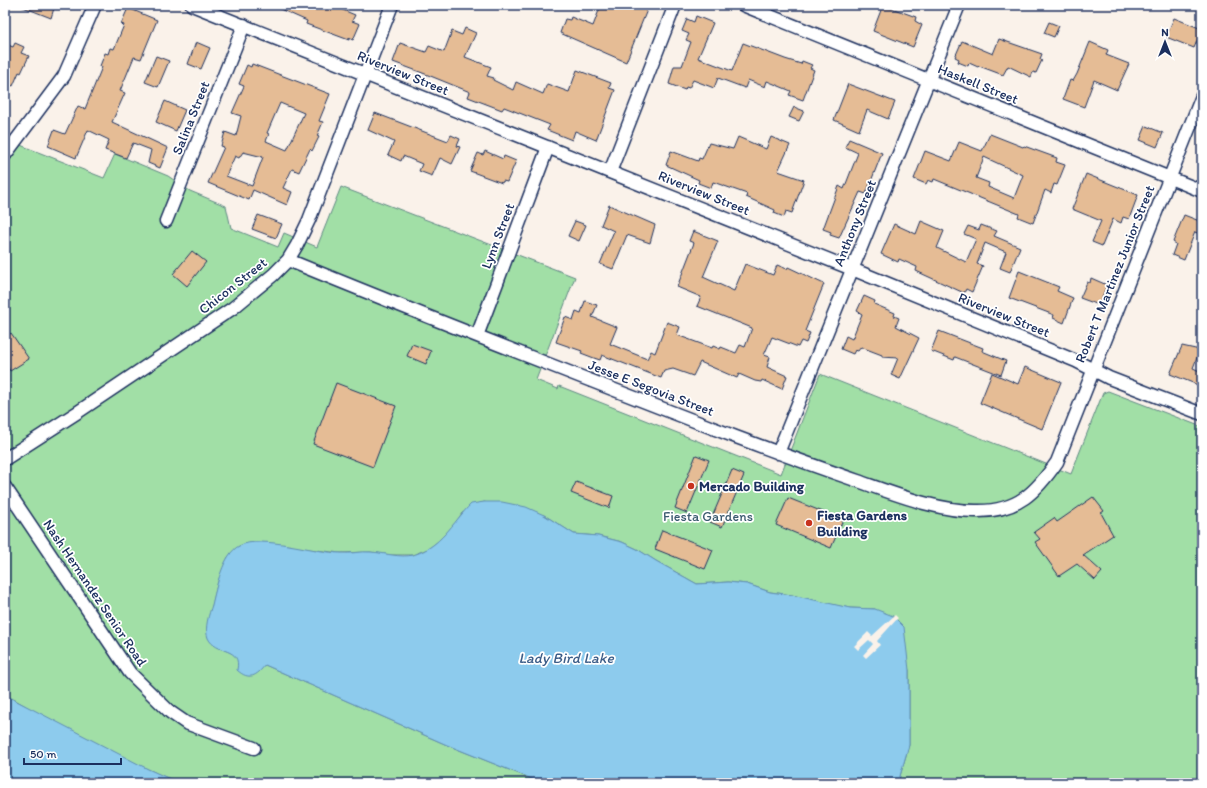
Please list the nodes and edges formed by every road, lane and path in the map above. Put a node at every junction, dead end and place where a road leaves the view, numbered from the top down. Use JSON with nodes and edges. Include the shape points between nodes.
{"nodes":[{"id":1,"x":95,"y":5,"type":"edge"},
{"id":2,"x":192,"y":5,"type":"edge"},
{"id":3,"x":392,"y":5,"type":"edge"},
{"id":4,"x":675,"y":5,"type":"edge"},
{"id":5,"x":743,"y":5,"type":"edge"},
{"id":6,"x":959,"y":5,"type":"edge"},
{"id":7,"x":244,"y":25,"type":"junction"},
{"id":8,"x":365,"y":74,"type":"junction"},
{"id":9,"x":928,"y":80,"type":"junction"},
{"id":10,"x":1202,"y":96,"type":"edge"},
{"id":11,"x":548,"y":147,"type":"junction"},
{"id":12,"x":5,"y":155,"type":"edge"},
{"id":13,"x":610,"y":172,"type":"junction"},
{"id":14,"x":1170,"y":177,"type":"junction"},
{"id":15,"x":1202,"y":191,"type":"edge"},
{"id":16,"x":166,"y":221,"type":"dead end"},
{"id":17,"x":288,"y":260,"type":"junction"},
{"id":18,"x":852,"y":269,"type":"junction"},
{"id":19,"x":477,"y":336,"type":"junction"},
{"id":20,"x":1093,"y":370,"type":"junction"},
{"id":21,"x":1202,"y":414,"type":"edge"},
{"id":22,"x":778,"y":453,"type":"junction"},
{"id":23,"x":5,"y":459,"type":"edge"},
{"id":24,"x":5,"y":487,"type":"edge"},
{"id":25,"x":1010,"y":505,"type":"joint"},
{"id":26,"x":254,"y":748,"type":"dead end"}],
"edges":[{"from":1,"to":12,"type":"street","via":[[64,76]]},
{"from":2,"to":7,"type":"street","name":"Riverview Street"},
{"from":3,"to":8,"type":"street","name":"Chicon Street"},
{"from":4,"to":13,"type":"street"},
{"from":5,"to":9,"type":"street","name":"Haskell Street"},
{"from":6,"to":9,"type":"street","name":"Anthony Street"},
{"from":7,"to":8,"type":"street","name":"Riverview Street"},
{"from":7,"to":16,"type":"street","name":"Salina Street"},
{"from":8,"to":11,"type":"street","name":"Riverview Street"},
{"from":8,"to":17,"type":"street","name":"Chicon Street","via":[[309,220]]},
{"from":9,"to":14,"type":"street","name":"Haskell Street"},
{"from":9,"to":18,"type":"street","name":"Anthony Street"},
{"from":10,"to":14,"type":"street","name":"Robert T Martinez Junior Street"},
{"from":11,"to":13,"type":"street","name":"Riverview Street"},
{"from":11,"to":19,"type":"street","name":"Lynn Street"},
{"from":13,"to":18,"type":"street","name":"Riverview Street"},
{"from":14,"to":15,"type":"street","name":"Haskell Street"},
{"from":14,"to":20,"type":"street","name":"Robert T Martinez Junior Street"},
{"from":17,"to":19,"type":"street","name":"Jesse E Segovia Street"},
{"from":17,"to":23,"type":"street","name":"Chicon Street","via":[[256,291],[233,308]]},
{"from":18,"to":20,"type":"street","name":"Riverview Street"},
{"from":18,"to":22,"type":"street","name":"Anthony Street"},
{"from":19,"to":22,"type":"street","name":"Jesse E Segovia Street"},
{"from":20,"to":21,"type":"street","name":"Riverview Street"},
{"from":20,"to":25,"type":"street","name":"Robert T Martinez Junior Street","via":[[1056,462],[1041,485]]},
{"from":22,"to":25,"type":"street","name":"Jesse E Segovia Street","via":[[900,496],[951,509],[979,511]]},
{"from":24,"to":26,"type":"street","name":"Nash Hernandez Senior Road","via":[[130,673],[170,712],[186,723]]}]}
